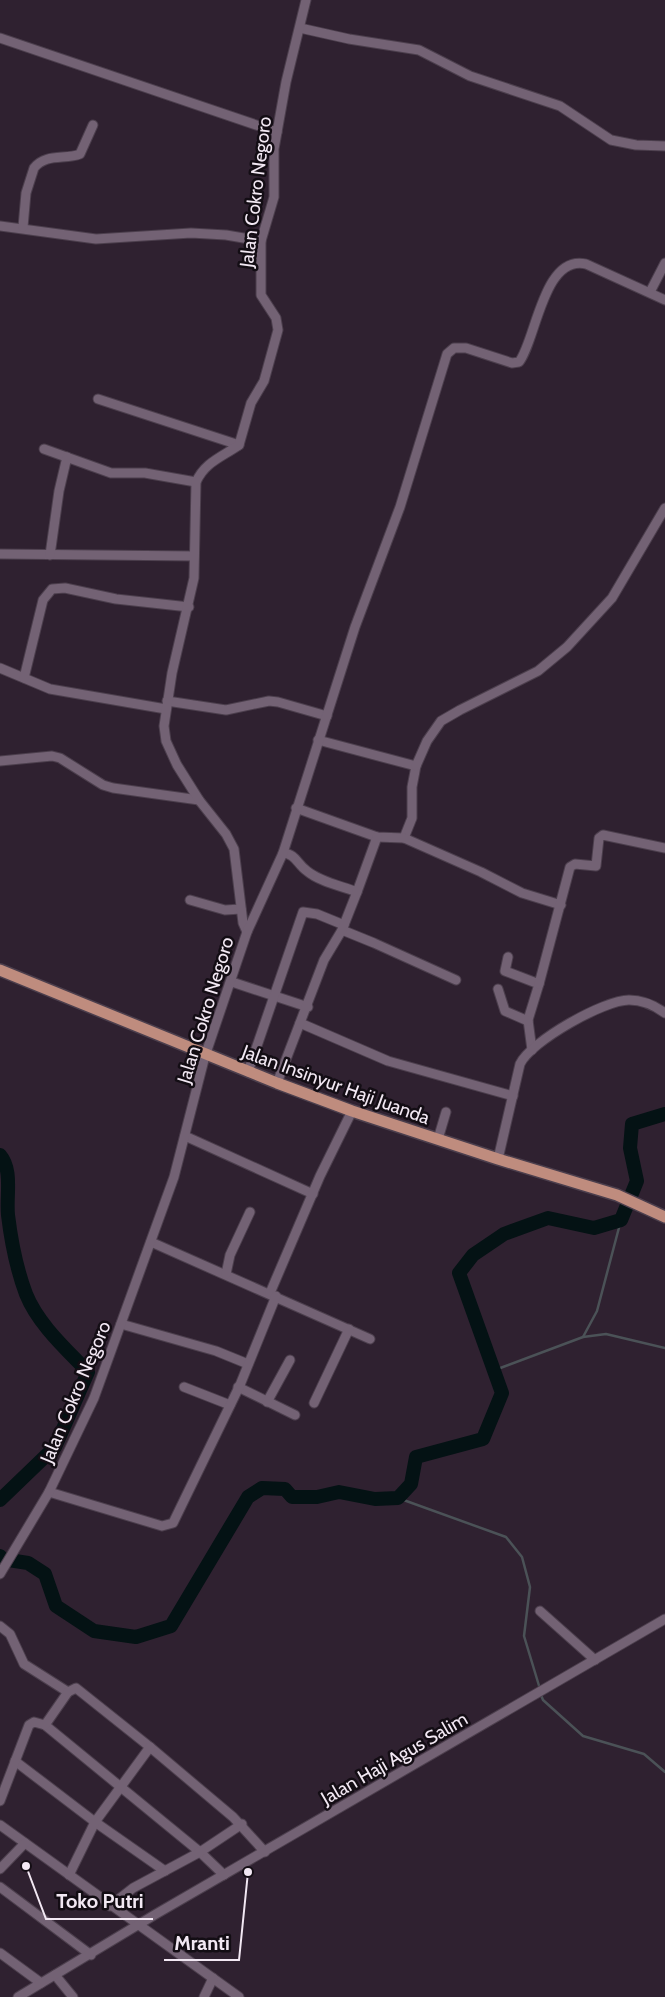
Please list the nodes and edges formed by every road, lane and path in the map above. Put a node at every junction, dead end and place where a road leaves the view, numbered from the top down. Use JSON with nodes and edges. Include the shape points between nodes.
{"nodes":[{"id":1,"x":306,"y":0,"type":"edge"},
{"id":2,"x":300,"y":28,"type":"junction"},
{"id":3,"x":0,"y":38,"type":"edge"},
{"id":4,"x":93,"y":125,"type":"dead end"},
{"id":5,"x":277,"y":132,"type":"junction"},
{"id":6,"x":665,"y":146,"type":"edge"},
{"id":7,"x":0,"y":226,"type":"edge"},
{"id":8,"x":24,"y":228,"type":"junction"},
{"id":9,"x":261,"y":241,"type":"junction"},
{"id":10,"x":665,"y":263,"type":"edge"},
{"id":11,"x":650,"y":292,"type":"junction"},
{"id":12,"x":665,"y":300,"type":"edge"},
{"id":13,"x":98,"y":399,"type":"dead end"},
{"id":14,"x":239,"y":445,"type":"junction"},
{"id":15,"x":44,"y":449,"type":"dead end"},
{"id":16,"x":67,"y":458,"type":"junction"},
{"id":17,"x":196,"y":482,"type":"junction"},
{"id":18,"x":665,"y":508,"type":"edge"},
{"id":19,"x":0,"y":554,"type":"edge"},
{"id":20,"x":50,"y":555,"type":"junction"},
{"id":21,"x":194,"y":556,"type":"junction"},
{"id":22,"x":189,"y":607,"type":"junction"},
{"id":23,"x":0,"y":668,"type":"edge"},
{"id":24,"x":24,"y":678,"type":"junction"},
{"id":25,"x":167,"y":705,"type":"junction"},
{"id":26,"x":327,"y":716,"type":"junction"},
{"id":27,"x":318,"y":740,"type":"junction"},
{"id":28,"x":0,"y":760,"type":"edge"},
{"id":29,"x":416,"y":766,"type":"junction"},
{"id":30,"x":199,"y":800,"type":"junction"},
{"id":31,"x":296,"y":808,"type":"junction"},
{"id":32,"x":377,"y":837,"type":"junction"},
{"id":33,"x":404,"y":838,"type":"junction"},
{"id":34,"x":665,"y":848,"type":"edge"},
{"id":35,"x":283,"y":853,"type":"junction"},
{"id":36,"x":357,"y":892,"type":"junction"},
{"id":37,"x":190,"y":900,"type":"dead end"},
{"id":38,"x":561,"y":905,"type":"junction"},
{"id":39,"x":241,"y":909,"type":"junction"},
{"id":40,"x":343,"y":928,"type":"junction"},
{"id":41,"x":247,"y":932,"type":"junction"},
{"id":42,"x":508,"y":957,"type":"dead end"},
{"id":43,"x":0,"y":970,"type":"edge"},
{"id":44,"x":456,"y":980,"type":"dead end"},
{"id":45,"x":232,"y":982,"type":"junction"},
{"id":46,"x":539,"y":984,"type":"junction"},
{"id":47,"x":498,"y":989,"type":"dead end"},
{"id":48,"x":274,"y":998,"type":"junction"},
{"id":49,"x":308,"y":1007,"type":"junction"},
{"id":50,"x":665,"y":1013,"type":"edge"},
{"id":51,"x":528,"y":1021,"type":"junction"},
{"id":52,"x":300,"y":1023,"type":"junction"},
{"id":53,"x":532,"y":1050,"type":"junction"},
{"id":54,"x":205,"y":1056,"type":"junction"},
{"id":55,"x":248,"y":1072,"type":"junction"},
{"id":56,"x":278,"y":1083,"type":"junction"},
{"id":57,"x":513,"y":1096,"type":"junction"},
{"id":58,"x":352,"y":1111,"type":"junction"},
{"id":59,"x":446,"y":1112,"type":"dead end"},
{"id":60,"x":185,"y":1136,"type":"junction"},
{"id":61,"x":438,"y":1140,"type":"junction"},
{"id":62,"x":498,"y":1159,"type":"junction"},
{"id":63,"x":312,"y":1194,"type":"junction"},
{"id":64,"x":250,"y":1212,"type":"dead end"},
{"id":65,"x":665,"y":1217,"type":"edge"},
{"id":66,"x":151,"y":1242,"type":"junction"},
{"id":67,"x":226,"y":1274,"type":"junction"},
{"id":68,"x":273,"y":1295,"type":"junction"},
{"id":69,"x":121,"y":1324,"type":"junction"},
{"id":70,"x":349,"y":1329,"type":"junction"},
{"id":71,"x":370,"y":1339,"type":"dead end"},
{"id":72,"x":290,"y":1360,"type":"dead end"},
{"id":73,"x":248,"y":1364,"type":"junction"},
{"id":74,"x":184,"y":1387,"type":"dead end"},
{"id":75,"x":238,"y":1387,"type":"junction"},
{"id":76,"x":267,"y":1402,"type":"junction"},
{"id":77,"x":314,"y":1403,"type":"dead end"},
{"id":78,"x":230,"y":1405,"type":"junction"},
{"id":79,"x":295,"y":1415,"type":"dead end"},
{"id":80,"x":49,"y":1492,"type":"junction"},
{"id":81,"x":1,"y":1572,"type":"edge"},
{"id":82,"x":540,"y":1611,"type":"dead end"},
{"id":83,"x":665,"y":1619,"type":"edge"},
{"id":84,"x":0,"y":1626,"type":"edge"},
{"id":85,"x":595,"y":1660,"type":"junction"},
{"id":86,"x":68,"y":1692,"type":"junction"},
{"id":87,"x":45,"y":1725,"type":"junction"},
{"id":88,"x":150,"y":1747,"type":"junction"},
{"id":89,"x":15,"y":1761,"type":"junction"},
{"id":90,"x":122,"y":1787,"type":"junction"},
{"id":91,"x":0,"y":1801,"type":"edge"},
{"id":92,"x":94,"y":1822,"type":"junction"},
{"id":93,"x":242,"y":1824,"type":"junction"},
{"id":94,"x":0,"y":1825,"type":"edge"},
{"id":95,"x":25,"y":1843,"type":"junction"},
{"id":96,"x":200,"y":1852,"type":"junction"},
{"id":97,"x":265,"y":1852,"type":"junction"},
{"id":98,"x":0,"y":1869,"type":"edge"},
{"id":99,"x":165,"y":1871,"type":"junction"},
{"id":100,"x":69,"y":1875,"type":"junction"},
{"id":101,"x":224,"y":1876,"type":"junction"},
{"id":102,"x":0,"y":1887,"type":"edge"},
{"id":103,"x":110,"y":1906,"type":"junction"},
{"id":104,"x":139,"y":1925,"type":"junction"},
{"id":105,"x":0,"y":1953,"type":"edge"},
{"id":106,"x":91,"y":1955,"type":"junction"},
{"id":107,"x":55,"y":1976,"type":"junction"},
{"id":108,"x":213,"y":1978,"type":"junction"},
{"id":109,"x":41,"y":1983,"type":"junction"},
{"id":110,"x":18,"y":1997,"type":"edge"},
{"id":111,"x":73,"y":1997,"type":"edge"},
{"id":112,"x":204,"y":1997,"type":"edge"},
{"id":113,"x":239,"y":1997,"type":"edge"}],
"edges":[{"from":1,"to":2,"type":"street","name":"Jalan Cokro Negoro"},
{"from":2,"to":5,"type":"street","name":"Jalan Cokro Negoro"},
{"from":2,"to":6,"type":"street","via":[[420,50],[470,76],[560,106],[611,140]]},
{"from":3,"to":5,"type":"street"},
{"from":4,"to":8,"type":"street","via":[[80,154],[52,158],[34,168],[26,193]]},
{"from":5,"to":9,"type":"street","name":"Jalan Cokro Negoro","via":[[273,159],[274,197]]},
{"from":7,"to":8,"type":"street"},
{"from":8,"to":9,"type":"street","via":[[96,239],[191,233],[226,234]]},
{"from":9,"to":14,"type":"street","name":"Jalan Cokro Negoro","via":[[261,295],[276,318],[278,330],[264,382],[250,403]]},
{"from":10,"to":11,"type":"street"},
{"from":11,"to":12,"type":"street"},
{"from":11,"to":26,"type":"street","via":[[586,264],[568,265],[542,303],[519,362],[512,363],[466,348],[450,351]]},
{"from":13,"to":14,"type":"street"},
{"from":14,"to":17,"type":"street","via":[[208,464]]},
{"from":15,"to":16,"type":"street"},
{"from":16,"to":17,"type":"street","via":[[111,473],[145,473]]},
{"from":16,"to":20,"type":"street"},
{"from":17,"to":21,"type":"street","name":"Jalan Cokro Negoro"},
{"from":18,"to":29,"type":"street","via":[[612,598],[567,647],[538,671],[442,722],[427,741]]},
{"from":19,"to":20,"type":"street"},
{"from":20,"to":21,"type":"street"},
{"from":21,"to":22,"type":"street","name":"Jalan Cokro Negoro"},
{"from":22,"to":24,"type":"street","via":[[116,599],[65,588],[52,589],[42,600]]},
{"from":22,"to":25,"type":"street","name":"Jalan Cokro Negoro"},
{"from":23,"to":24,"type":"street"},
{"from":24,"to":25,"type":"street","via":[[59,691]]},
{"from":25,"to":26,"type":"street","via":[[226,710],[269,701]]},
{"from":25,"to":30,"type":"street","name":"Jalan Cokro Negoro","via":[[166,741]]},
{"from":26,"to":27,"type":"street"},
{"from":27,"to":29,"type":"street"},
{"from":27,"to":31,"type":"street"},
{"from":28,"to":30,"type":"street","via":[[52,756],[113,788]]},
{"from":29,"to":33,"type":"street","via":[[412,818]]},
{"from":30,"to":39,"type":"street","name":"Jalan Cokro Negoro","via":[[234,849]]},
{"from":31,"to":32,"type":"street"},
{"from":31,"to":35,"type":"street"},
{"from":32,"to":33,"type":"street"},
{"from":32,"to":36,"type":"street"},
{"from":33,"to":38,"type":"street","via":[[522,894]]},
{"from":34,"to":38,"type":"street","via":[[607,834],[600,836],[596,866],[575,864],[570,867]]},
{"from":35,"to":36,"type":"street","via":[[295,858],[308,872]]},
{"from":35,"to":41,"type":"street"},
{"from":36,"to":40,"type":"street"},
{"from":37,"to":39,"type":"street","via":[[225,910]]},
{"from":38,"to":46,"type":"street"},
{"from":39,"to":41,"type":"street","name":"Jalan Cokro Negoro"},
{"from":40,"to":44,"type":"street"},
{"from":40,"to":48,"type":"street","via":[[317,914],[303,912]]},
{"from":40,"to":49,"type":"street","via":[[324,960]]},
{"from":41,"to":45,"type":"street","name":"Jalan Cokro Negoro"},
{"from":42,"to":46,"type":"street","via":[[505,971]]},
{"from":43,"to":54,"type":"main road","name":"Jalan Insinyur Haji Juanda"},
{"from":45,"to":48,"type":"street"},
{"from":45,"to":54,"type":"street","name":"Jalan Cokro Negoro"},
{"from":46,"to":51,"type":"street"},
{"from":47,"to":51,"type":"street","via":[[505,1011]]},
{"from":48,"to":49,"type":"street"},
{"from":48,"to":55,"type":"street"},
{"from":49,"to":52,"type":"street"},
{"from":50,"to":53,"type":"street","via":[[647,1003],[618,1001],[559,1030]]},
{"from":51,"to":53,"type":"street"},
{"from":52,"to":56,"type":"street"},
{"from":52,"to":57,"type":"street","via":[[388,1061]]},
{"from":53,"to":57,"type":"street","via":[[520,1064]]},
{"from":54,"to":55,"type":"main road","name":"Jalan Insinyur Haji Juanda"},
{"from":54,"to":60,"type":"street","name":"Jalan Cokro Negoro"},
{"from":55,"to":56,"type":"main road","name":"Jalan Insinyur Haji Juanda"},
{"from":56,"to":58,"type":"main road","name":"Jalan Insinyur Haji Juanda"},
{"from":57,"to":62,"type":"street"},
{"from":58,"to":61,"type":"main road","name":"Jalan Insinyur Haji Juanda"},
{"from":58,"to":63,"type":"street"},
{"from":59,"to":61,"type":"street"},
{"from":60,"to":63,"type":"street"},
{"from":60,"to":66,"type":"street","name":"Jalan Cokro Negoro"},
{"from":61,"to":62,"type":"main road","name":"Jalan Insinyur Haji Juanda"},
{"from":62,"to":65,"type":"main road","name":"Jalan Insinyur Haji Juanda","via":[[617,1195]]},
{"from":63,"to":68,"type":"street"},
{"from":64,"to":67,"type":"street","via":[[230,1255]]},
{"from":66,"to":67,"type":"street"},
{"from":66,"to":69,"type":"street","name":"Jalan Cokro Negoro"},
{"from":67,"to":68,"type":"street"},
{"from":68,"to":70,"type":"street"},
{"from":68,"to":73,"type":"street"},
{"from":69,"to":73,"type":"street","via":[[216,1351]]},
{"from":69,"to":80,"type":"street","name":"Jalan Cokro Negoro","via":[[94,1398]]},
{"from":70,"to":71,"type":"street"},
{"from":70,"to":77,"type":"street"},
{"from":72,"to":76,"type":"street"},
{"from":73,"to":75,"type":"street"},
{"from":74,"to":78,"type":"street"},
{"from":75,"to":76,"type":"street"},
{"from":75,"to":78,"type":"street"},
{"from":76,"to":79,"type":"street"},
{"from":78,"to":80,"type":"street","via":[[170,1525],[148,1523]]},
{"from":80,"to":81,"type":"street","name":"Jalan Cokro Negoro"},
{"from":82,"to":85,"type":"street"},
{"from":83,"to":85,"type":"street","name":"Jalan Haji Agus Salim"},
{"from":84,"to":86,"type":"street","via":[[10,1634],[24,1664]]},
{"from":85,"to":97,"type":"street","name":"Jalan Haji Agus Salim"},
{"from":86,"to":87,"type":"street"},
{"from":86,"to":88,"type":"street","via":[[73,1688],[82,1691]]},
{"from":87,"to":89,"type":"street","via":[[34,1722],[29,1725]]},
{"from":87,"to":90,"type":"street"},
{"from":88,"to":90,"type":"street"},
{"from":88,"to":93,"type":"street"},
{"from":89,"to":91,"type":"street"},
{"from":89,"to":92,"type":"street"},
{"from":90,"to":92,"type":"street"},
{"from":90,"to":96,"type":"street"},
{"from":92,"to":99,"type":"street"},
{"from":92,"to":100,"type":"street"},
{"from":93,"to":96,"type":"street"},
{"from":93,"to":97,"type":"street"},
{"from":94,"to":95,"type":"street"},
{"from":95,"to":98,"type":"street"},
{"from":95,"to":100,"type":"street"},
{"from":96,"to":99,"type":"street"},
{"from":96,"to":101,"type":"street"},
{"from":97,"to":101,"type":"street","name":"Jalan Haji Agus Salim"},
{"from":99,"to":103,"type":"street","via":[[133,1888]]},
{"from":100,"to":103,"type":"street"},
{"from":101,"to":104,"type":"street","name":"Jalan Haji Agus Salim"},
{"from":102,"to":106,"type":"street"},
{"from":103,"to":104,"type":"street"},
{"from":104,"to":106,"type":"street","name":"Jalan Haji Agus Salim"},
{"from":104,"to":108,"type":"street"},
{"from":105,"to":109,"type":"street"},
{"from":106,"to":107,"type":"street","name":"Jalan Haji Agus Salim"},
{"from":107,"to":109,"type":"street","name":"Jalan Haji Agus Salim"},
{"from":107,"to":111,"type":"street"},
{"from":108,"to":112,"type":"street"},
{"from":108,"to":113,"type":"street"},
{"from":109,"to":110,"type":"street","name":"Jalan Haji Agus Salim"}]}
